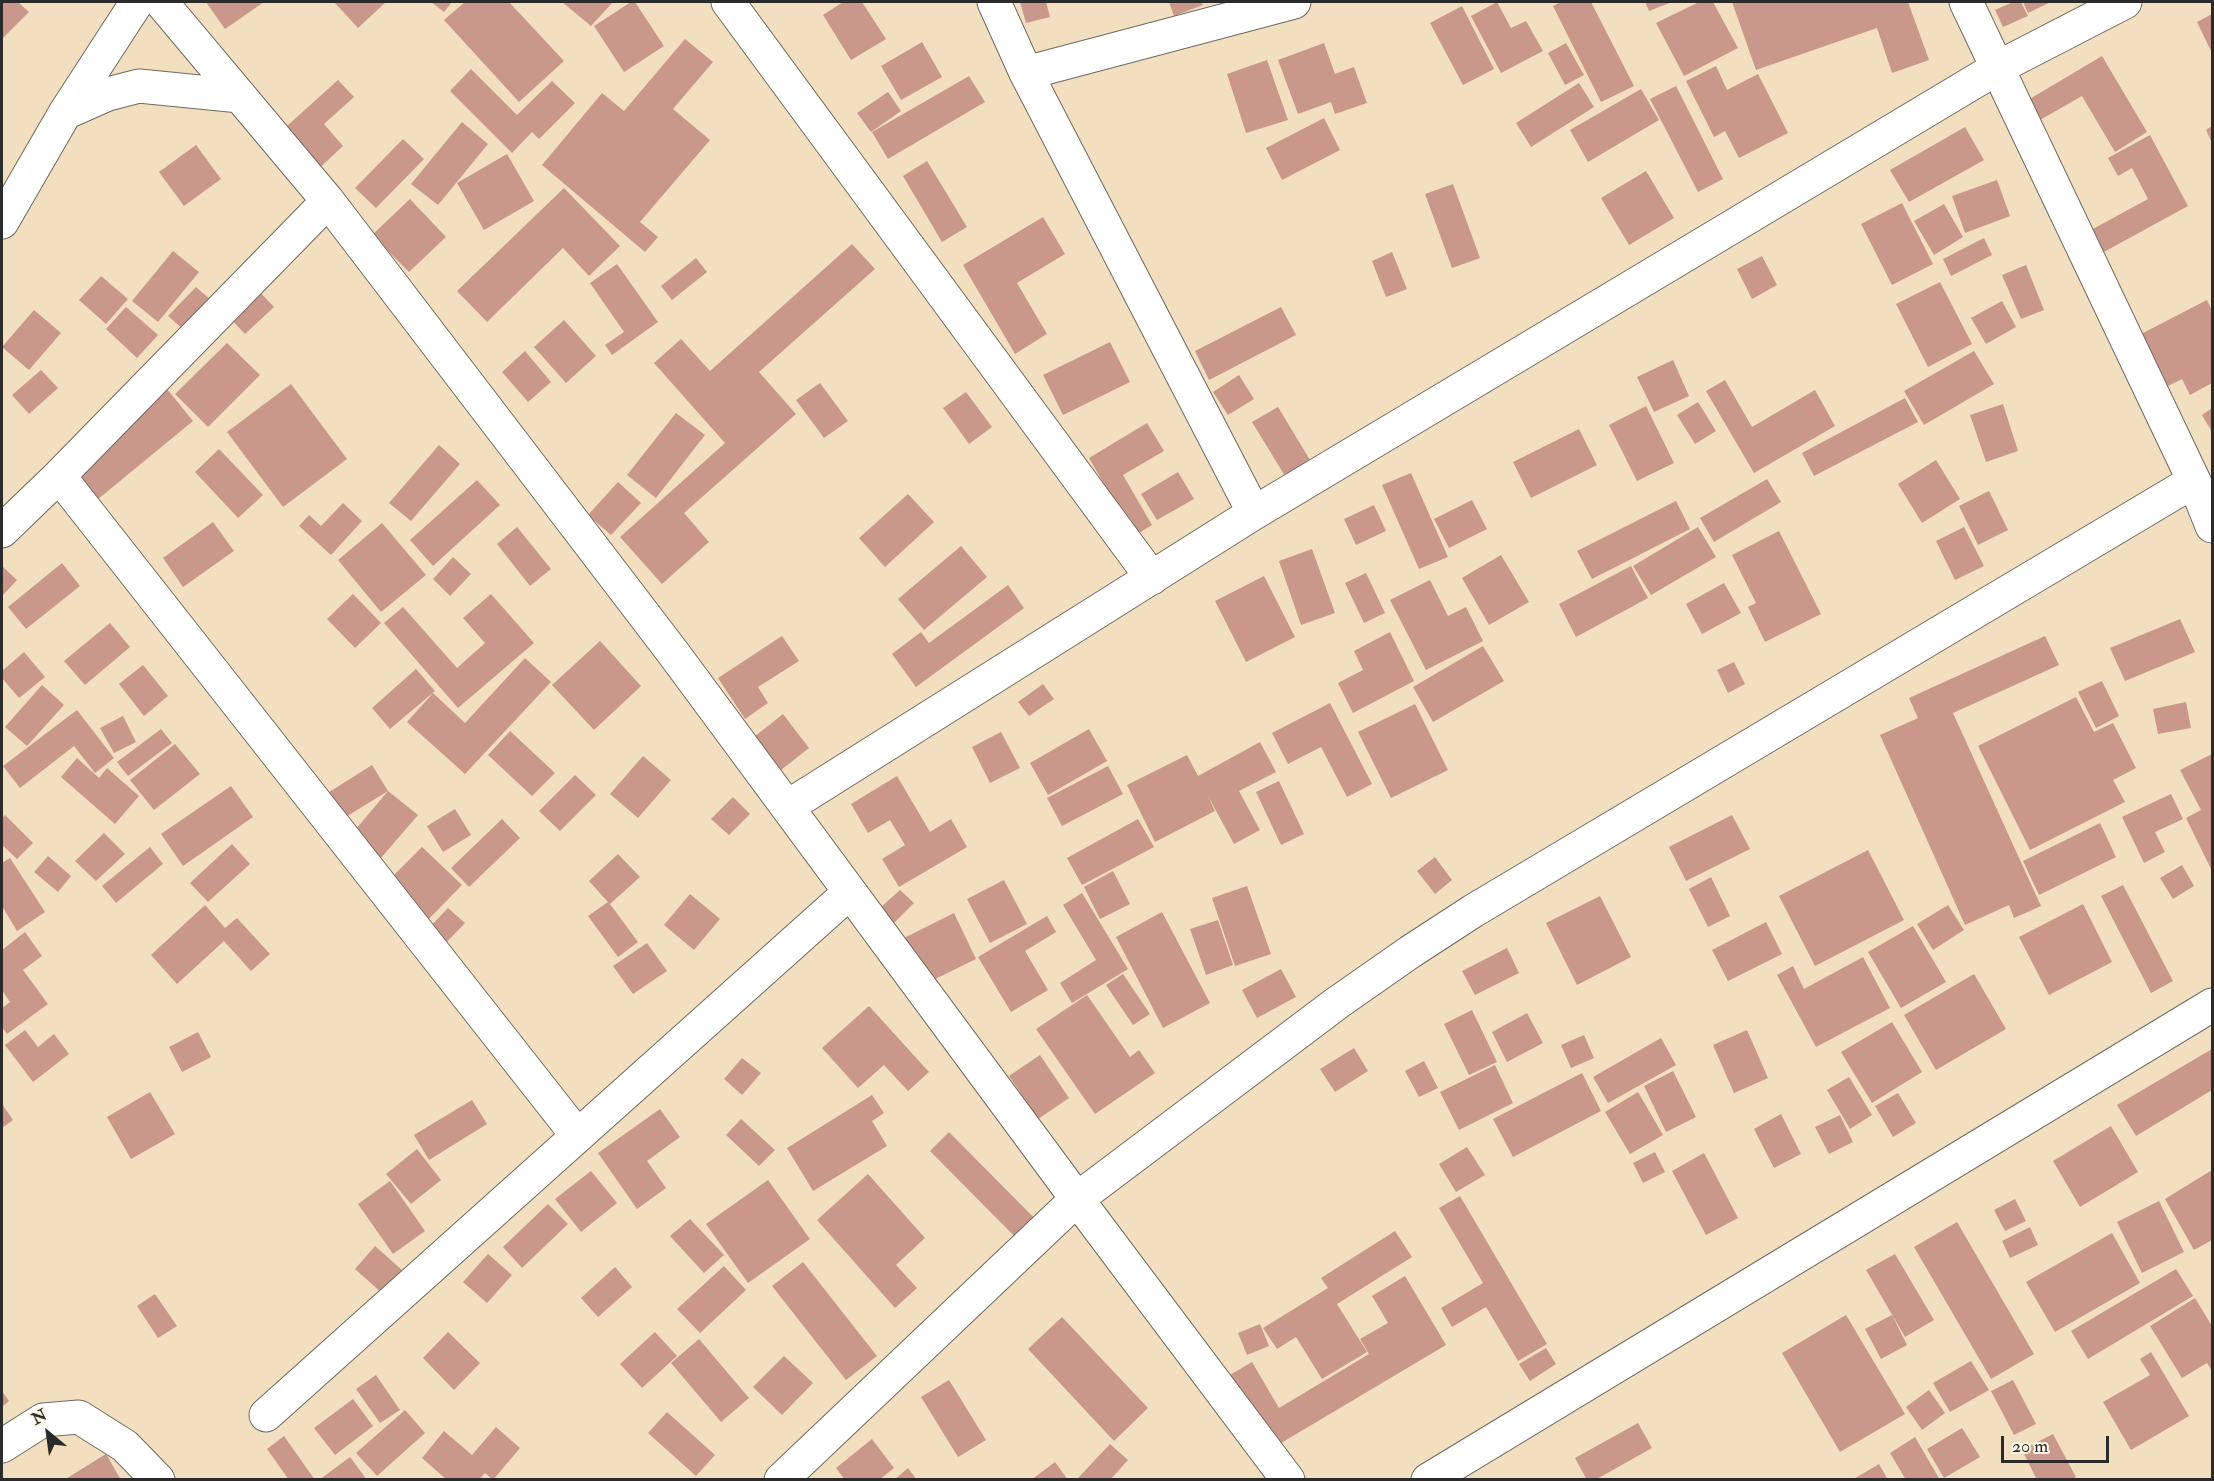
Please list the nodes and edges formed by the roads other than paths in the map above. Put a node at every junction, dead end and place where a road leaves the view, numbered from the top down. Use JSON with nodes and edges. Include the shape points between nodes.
{"nodes":[{"id":1,"x":137,"y":2,"type":"edge"},
{"id":2,"x":161,"y":2,"type":"edge"},
{"id":3,"x":728,"y":2,"type":"edge"},
{"id":4,"x":994,"y":2,"type":"edge"},
{"id":5,"x":1293,"y":2,"type":"edge"},
{"id":6,"x":1966,"y":2,"type":"edge"},
{"id":7,"x":2124,"y":2,"type":"edge"},
{"id":8,"x":1999,"y":67,"type":"junction"},
{"id":9,"x":1026,"y":73,"type":"junction"},
{"id":10,"x":240,"y":96,"type":"junction"},
{"id":11,"x":65,"y":113,"type":"junction"},
{"id":12,"x":328,"y":201,"type":"junction"},
{"id":13,"x":2,"y":222,"type":"edge"},
{"id":14,"x":59,"y":476,"type":"junction"},
{"id":15,"x":2194,"y":481,"type":"junction"},
{"id":16,"x":1254,"y":513,"type":"junction"},
{"id":17,"x":2212,"y":526,"type":"edge"},
{"id":18,"x":2,"y":531,"type":"edge"},
{"id":19,"x":1152,"y":578,"type":"junction"},
{"id":20,"x":787,"y":807,"type":"junction"},
{"id":21,"x":850,"y":892,"type":"junction"},
{"id":22,"x":2212,"y":1005,"type":"edge"},
{"id":23,"x":577,"y":1136,"type":"junction"},
{"id":24,"x":1077,"y":1199,"type":"junction"},
{"id":25,"x":266,"y":1415,"type":"dead end"},
{"id":26,"x":2,"y":1446,"type":"edge"},
{"id":27,"x":158,"y":1479,"type":"edge"},
{"id":28,"x":781,"y":1479,"type":"edge"},
{"id":29,"x":1288,"y":1479,"type":"edge"},
{"id":30,"x":1428,"y":1479,"type":"edge"}],
"edges":[{"from":1,"to":11,"type":"street"},
{"from":2,"to":10,"type":"street"},
{"from":3,"to":19,"type":"street"},
{"from":4,"to":9,"type":"street"},
{"from":5,"to":9,"type":"street"},
{"from":6,"to":8,"type":"street"},
{"from":7,"to":8,"type":"street"},
{"from":8,"to":15,"type":"street"},
{"from":8,"to":16,"type":"street"},
{"from":9,"to":16,"type":"street"},
{"from":10,"to":11,"type":"street","via":[[139,86],[108,94]]},
{"from":10,"to":12,"type":"street"},
{"from":11,"to":13,"type":"street"},
{"from":12,"to":14,"type":"street"},
{"from":12,"to":20,"type":"street"},
{"from":14,"to":18,"type":"street"},
{"from":14,"to":23,"type":"street"},
{"from":15,"to":17,"type":"street"},
{"from":15,"to":24,"type":"street","via":[[1473,911],[1337,1003]]},
{"from":16,"to":19,"type":"street"},
{"from":19,"to":20,"type":"street"},
{"from":20,"to":21,"type":"street"},
{"from":21,"to":23,"type":"street"},
{"from":21,"to":24,"type":"street"},
{"from":22,"to":30,"type":"street"},
{"from":23,"to":25,"type":"street"},
{"from":24,"to":28,"type":"street"},
{"from":24,"to":29,"type":"street"},
{"from":26,"to":27,"type":"street","via":[[44,1420],[80,1417],[125,1446]]}]}
